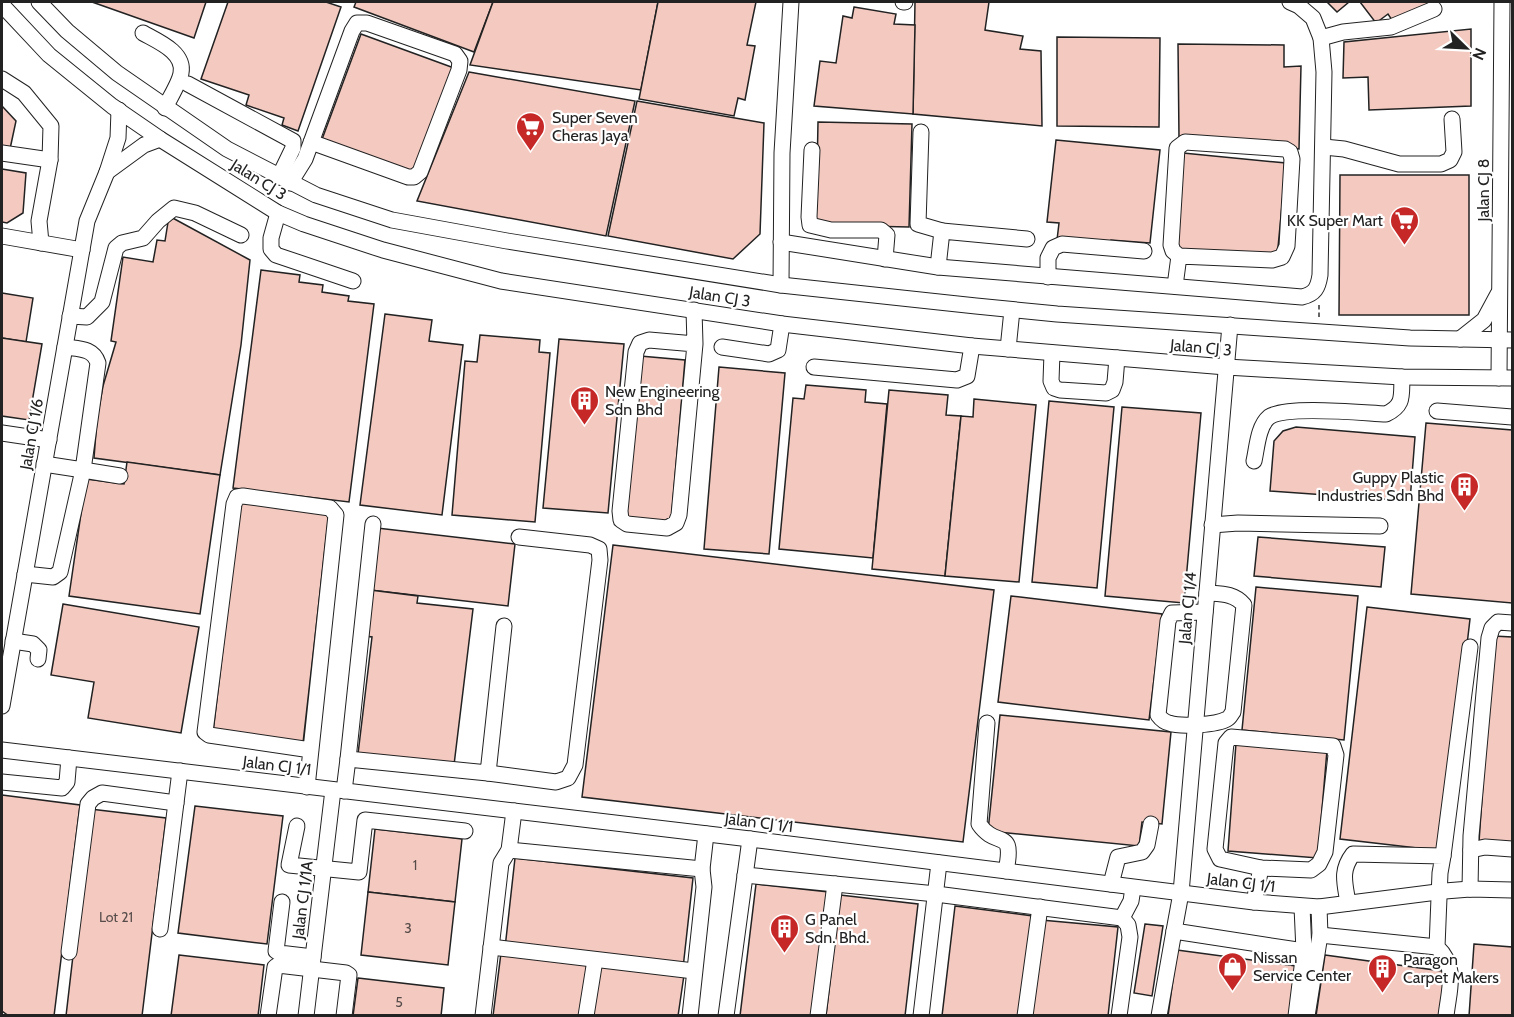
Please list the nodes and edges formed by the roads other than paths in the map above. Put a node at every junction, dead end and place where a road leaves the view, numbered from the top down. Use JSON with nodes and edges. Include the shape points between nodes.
{"nodes":[{"id":1,"x":8,"y":2,"type":"edge"},
{"id":2,"x":791,"y":2,"type":"edge"},
{"id":3,"x":1290,"y":2,"type":"edge"},
{"id":4,"x":1502,"y":2,"type":"edge"},
{"id":5,"x":41,"y":3,"type":"edge"},
{"id":6,"x":2,"y":5,"type":"edge"},
{"id":7,"x":1434,"y":9,"type":"dead end"},
{"id":8,"x":20,"y":23,"type":"junction"},
{"id":9,"x":143,"y":33,"type":"dead end"},
{"id":10,"x":1322,"y":38,"type":"junction"},
{"id":11,"x":2,"y":79,"type":"edge"},
{"id":12,"x":188,"y":84,"type":"dead end"},
{"id":13,"x":165,"y":108,"type":"junction"},
{"id":14,"x":119,"y":110,"type":"junction"},
{"id":15,"x":1452,"y":119,"type":"dead end"},
{"id":16,"x":921,"y":132,"type":"dead end"},
{"id":17,"x":160,"y":139,"type":"junction"},
{"id":18,"x":311,"y":142,"type":"junction"},
{"id":19,"x":1324,"y":147,"type":"junction"},
{"id":20,"x":812,"y":150,"type":"dead end"},
{"id":21,"x":2,"y":153,"type":"edge"},
{"id":22,"x":50,"y":160,"type":"junction"},
{"id":23,"x":107,"y":172,"type":"junction"},
{"id":24,"x":285,"y":180,"type":"junction"},
{"id":25,"x":278,"y":213,"type":"junction"},
{"id":26,"x":942,"y":231,"type":"junction"},
{"id":27,"x":242,"y":235,"type":"dead end"},
{"id":28,"x":2,"y":236,"type":"edge"},
{"id":29,"x":1027,"y":239,"type":"dead end"},
{"id":30,"x":780,"y":242,"type":"junction"},
{"id":31,"x":40,"y":243,"type":"junction"},
{"id":32,"x":82,"y":250,"type":"junction"},
{"id":33,"x":1144,"y":251,"type":"dead end"},
{"id":34,"x":1179,"y":256,"type":"junction"},
{"id":35,"x":885,"y":259,"type":"junction"},
{"id":36,"x":938,"y":267,"type":"junction"},
{"id":37,"x":1048,"y":277,"type":"junction"},
{"id":38,"x":353,"y":281,"type":"dead end"},
{"id":39,"x":781,"y":285,"type":"junction"},
{"id":40,"x":1175,"y":286,"type":"junction"},
{"id":41,"x":1500,"y":287,"type":"junction"},
{"id":42,"x":694,"y":310,"type":"junction"},
{"id":43,"x":1012,"y":310,"type":"junction"},
{"id":44,"x":70,"y":316,"type":"junction"},
{"id":45,"x":782,"y":324,"type":"junction"},
{"id":46,"x":1230,"y":325,"type":"junction"},
{"id":47,"x":1460,"y":339,"type":"junction"},
{"id":48,"x":1506,"y":340,"type":"edge"},
{"id":49,"x":695,"y":344,"type":"junction"},
{"id":50,"x":972,"y":346,"type":"junction"},
{"id":51,"x":65,"y":347,"type":"junction"},
{"id":52,"x":722,"y":347,"type":"dead end"},
{"id":53,"x":1008,"y":349,"type":"junction"},
{"id":54,"x":1052,"y":353,"type":"junction"},
{"id":55,"x":1117,"y":358,"type":"junction"},
{"id":56,"x":814,"y":367,"type":"dead end"},
{"id":57,"x":1226,"y":367,"type":"junction"},
{"id":58,"x":1402,"y":377,"type":"junction"},
{"id":59,"x":1506,"y":378,"type":"edge"},
{"id":60,"x":1437,"y":411,"type":"dead end"},
{"id":61,"x":1512,"y":417,"type":"edge"},
{"id":62,"x":2,"y":433,"type":"edge"},
{"id":63,"x":49,"y":440,"type":"junction"},
{"id":64,"x":1254,"y":461,"type":"dead end"},
{"id":65,"x":44,"y":464,"type":"junction"},
{"id":66,"x":83,"y":470,"type":"junction"},
{"id":67,"x":120,"y":476,"type":"dead end"},
{"id":68,"x":374,"y":524,"type":"dead end"},
{"id":69,"x":1212,"y":525,"type":"junction"},
{"id":70,"x":1380,"y":526,"type":"dead end"},
{"id":71,"x":519,"y":537,"type":"dead end"},
{"id":72,"x":25,"y":574,"type":"junction"},
{"id":73,"x":1207,"y":593,"type":"junction"},
{"id":74,"x":1205,"y":612,"type":"junction"},
{"id":75,"x":1512,"y":623,"type":"edge"},
{"id":76,"x":504,"y":626,"type":"dead end"},
{"id":77,"x":13,"y":641,"type":"junction"},
{"id":78,"x":1470,"y":647,"type":"dead end"},
{"id":79,"x":38,"y":659,"type":"dead end"},
{"id":80,"x":2,"y":706,"type":"edge"},
{"id":81,"x":987,"y":723,"type":"dead end"},
{"id":82,"x":1195,"y":725,"type":"junction"},
{"id":83,"x":2,"y":750,"type":"edge"},
{"id":84,"x":311,"y":750,"type":"junction"},
{"id":85,"x":69,"y":758,"type":"junction"},
{"id":86,"x":348,"y":759,"type":"junction"},
{"id":87,"x":180,"y":771,"type":"junction"},
{"id":88,"x":488,"y":773,"type":"junction"},
{"id":89,"x":2,"y":782,"type":"edge"},
{"id":90,"x":307,"y":787,"type":"junction"},
{"id":91,"x":339,"y":790,"type":"junction"},
{"id":92,"x":176,"y":803,"type":"junction"},
{"id":93,"x":514,"y":812,"type":"junction"},
{"id":94,"x":1151,"y":824,"type":"dead end"},
{"id":95,"x":297,"y":826,"type":"dead end"},
{"id":96,"x":465,"y":831,"type":"dead end"},
{"id":97,"x":706,"y":834,"type":"junction"},
{"id":98,"x":750,"y":839,"type":"junction"},
{"id":99,"x":1512,"y":849,"type":"edge"},
{"id":100,"x":509,"y":850,"type":"junction"},
{"id":101,"x":1471,"y":850,"type":"junction"},
{"id":102,"x":1443,"y":856,"type":"junction"},
{"id":103,"x":939,"y":863,"type":"junction"},
{"id":104,"x":324,"y":868,"type":"junction"},
{"id":105,"x":1261,"y":868,"type":"junction"},
{"id":106,"x":702,"y":869,"type":"junction"},
{"id":107,"x":1006,"y":871,"type":"junction"},
{"id":108,"x":745,"y":875,"type":"junction"},
{"id":109,"x":835,"y":884,"type":"junction"},
{"id":110,"x":1111,"y":884,"type":"junction"},
{"id":111,"x":1133,"y":888,"type":"junction"},
{"id":112,"x":1470,"y":889,"type":"junction"},
{"id":113,"x":1512,"y":890,"type":"edge"},
{"id":114,"x":1440,"y":892,"type":"junction"},
{"id":115,"x":1181,"y":893,"type":"junction"},
{"id":116,"x":936,"y":894,"type":"junction"},
{"id":117,"x":282,"y":902,"type":"dead end"},
{"id":118,"x":1254,"y":902,"type":"junction"},
{"id":119,"x":1348,"y":903,"type":"junction"},
{"id":120,"x":1040,"y":907,"type":"junction"},
{"id":121,"x":1302,"y":907,"type":"junction"},
{"id":122,"x":1319,"y":907,"type":"junction"},
{"id":123,"x":1122,"y":918,"type":"junction"},
{"id":124,"x":160,"y":929,"type":"dead end"},
{"id":125,"x":1174,"y":931,"type":"junction"},
{"id":126,"x":1320,"y":935,"type":"junction"},
{"id":127,"x":491,"y":947,"type":"junction"},
{"id":128,"x":1437,"y":947,"type":"junction"},
{"id":129,"x":1304,"y":951,"type":"junction"},
{"id":130,"x":69,"y":952,"type":"dead end"},
{"id":131,"x":595,"y":960,"type":"junction"},
{"id":132,"x":312,"y":963,"type":"junction"},
{"id":133,"x":694,"y":971,"type":"junction"},
{"id":134,"x":268,"y":1016,"type":"edge"},
{"id":135,"x":306,"y":1016,"type":"edge"},
{"id":136,"x":344,"y":1016,"type":"edge"},
{"id":137,"x":483,"y":1016,"type":"edge"},
{"id":138,"x":586,"y":1016,"type":"edge"},
{"id":139,"x":690,"y":1016,"type":"edge"},
{"id":140,"x":726,"y":1016,"type":"edge"},
{"id":141,"x":818,"y":1016,"type":"edge"},
{"id":142,"x":921,"y":1016,"type":"edge"},
{"id":143,"x":1025,"y":1016,"type":"edge"},
{"id":144,"x":1119,"y":1016,"type":"edge"},
{"id":145,"x":1159,"y":1016,"type":"edge"},
{"id":146,"x":1296,"y":1016,"type":"edge"},
{"id":147,"x":1307,"y":1016,"type":"edge"},
{"id":148,"x":1446,"y":1016,"type":"edge"}],
"edges":[{"from":1,"to":8,"type":"street"},
{"from":2,"to":30,"type":"street"},
{"from":3,"to":10,"type":"street","via":[[1313,18]]},
{"from":4,"to":41,"type":"street","name":"Jalan CJ 8"},
{"from":5,"to":13,"type":"street","name":"Jalan CJ 3","via":[[67,31]]},
{"from":6,"to":8,"type":"street","name":"Jalan CJ 3"},
{"from":7,"to":10,"type":"street","via":[[1391,27]]},
{"from":8,"to":14,"type":"street","name":"Jalan CJ 3","via":[[49,55]]},
{"from":9,"to":13,"type":"street","via":[[172,50],[180,62],[182,73]]},
{"from":10,"to":19,"type":"street"},
{"from":11,"to":22,"type":"street","via":[[24,93],[51,126]]},
{"from":12,"to":24,"type":"street","via":[[293,141]]},
{"from":13,"to":24,"type":"street","name":"Jalan CJ 3","via":[[227,149]]},
{"from":14,"to":17,"type":"street","name":"Jalan CJ 3"},
{"from":14,"to":23,"type":"street","name":"Jalan CJ 1/6","via":[[118,138]]},
{"from":15,"to":19,"type":"street","via":[[1454,152],[1450,160],[1441,164],[1399,164],[1344,148]]},
{"from":16,"to":26,"type":"street","via":[[918,224]]},
{"from":17,"to":23,"type":"street"},
{"from":17,"to":25,"type":"street","name":"Jalan CJ 3"},
{"from":18,"to":18,"type":"street","via":[[357,23],[367,23],[454,54],[460,61],[424,162],[414,177]]},
{"from":18,"to":24,"type":"street","via":[[305,159]]},
{"from":19,"to":40,"type":"street","via":[[1320,275],[1316,290],[1302,297]]},
{"from":20,"to":35,"type":"street","via":[[810,225],[831,230],[881,230],[887,235]]},
{"from":21,"to":22,"type":"street"},
{"from":22,"to":31,"type":"street","via":[[39,221]]},
{"from":23,"to":32,"type":"street","name":"Jalan CJ 1/6","via":[[87,220]]},
{"from":24,"to":39,"type":"street","name":"Jalan CJ 3","via":[[316,195],[392,220]]},
{"from":25,"to":38,"type":"street","via":[[271,238],[271,249],[276,255]]},
{"from":25,"to":42,"type":"street","name":"Jalan CJ 3","via":[[383,250],[501,281]]},
{"from":26,"to":29,"type":"street"},
{"from":26,"to":36,"type":"street"},
{"from":27,"to":44,"type":"street","via":[[195,213],[174,208],[143,238],[116,248],[102,302],[87,317]]},
{"from":28,"to":31,"type":"street"},
{"from":30,"to":35,"type":"street"},
{"from":30,"to":39,"type":"street"},
{"from":31,"to":32,"type":"street"},
{"from":32,"to":44,"type":"street","name":"Jalan CJ 1/6"},
{"from":33,"to":37,"type":"street","via":[[1062,244],[1053,248],[1048,258]]},
{"from":34,"to":34,"type":"street","via":[[1171,244],[1180,143],[1290,152],[1287,246],[1281,256],[1272,260]]},
{"from":34,"to":40,"type":"street"},
{"from":35,"to":36,"type":"street"},
{"from":36,"to":37,"type":"street"},
{"from":37,"to":40,"type":"street"},
{"from":39,"to":43,"type":"street","name":"Jalan CJ 3"},
{"from":41,"to":47,"type":"street","via":[[1484,320]]},
{"from":41,"to":48,"type":"street","name":"Jalan CJ 8"},
{"from":42,"to":45,"type":"street","name":"Jalan CJ 3"},
{"from":42,"to":49,"type":"street"},
{"from":43,"to":46,"type":"street","name":"Jalan CJ 3"},
{"from":43,"to":53,"type":"street"},
{"from":44,"to":51,"type":"street","name":"Jalan CJ 1/6"},
{"from":45,"to":50,"type":"street","name":"Jalan CJ 3"},
{"from":45,"to":52,"type":"street","via":[[778,350],[774,353]]},
{"from":46,"to":47,"type":"street","name":"Jalan CJ 3"},
{"from":46,"to":57,"type":"street","name":"Jalan CJ 1/4"},
{"from":47,"to":48,"type":"street","name":"Jalan CJ 3"},
{"from":48,"to":59,"type":"street","name":"Jalan CJ 8"},
{"from":49,"to":49,"type":"street","via":[[649,340],[640,343],[636,352],[620,511],[621,520],[627,524],[667,528],[676,523]]},
{"from":50,"to":53,"type":"street","name":"Jalan CJ 3"},
{"from":50,"to":56,"type":"street","via":[[967,376],[957,380]]},
{"from":51,"to":63,"type":"street","name":"Jalan CJ 1/6"},
{"from":51,"to":66,"type":"street","via":[[89,351],[98,363]]},
{"from":53,"to":54,"type":"street","name":"Jalan CJ 3"},
{"from":54,"to":55,"type":"street","name":"Jalan CJ 3"},
{"from":54,"to":55,"type":"street","via":[[1051,381],[1060,390],[1112,390]]},
{"from":55,"to":57,"type":"street","name":"Jalan CJ 3"},
{"from":57,"to":58,"type":"street","name":"Jalan CJ 3"},
{"from":57,"to":69,"type":"street","name":"Jalan CJ 1/4"},
{"from":58,"to":59,"type":"street","name":"Jalan CJ 3"},
{"from":58,"to":64,"type":"street","via":[[1401,400],[1396,410],[1386,414],[1302,411],[1268,418]]},
{"from":60,"to":61,"type":"street"},
{"from":62,"to":63,"type":"street"},
{"from":63,"to":65,"type":"street","name":"Jalan CJ 1/6"},
{"from":65,"to":66,"type":"street"},
{"from":65,"to":72,"type":"street","name":"Jalan CJ 1/6"},
{"from":66,"to":67,"type":"street"},
{"from":66,"to":72,"type":"street","via":[[60,572],[52,578]]},
{"from":68,"to":86,"type":"street","name":"Jalan CJ 1/1A"},
{"from":69,"to":70,"type":"street"},
{"from":69,"to":73,"type":"street","name":"Jalan CJ 1/4"},
{"from":71,"to":88,"type":"street","via":[[599,549],[575,765],[568,778],[556,782]]},
{"from":72,"to":77,"type":"street","name":"Jalan CJ 1/6"},
{"from":73,"to":74,"type":"street","name":"Jalan CJ 1/4"},
{"from":73,"to":82,"type":"street","via":[[1229,594],[1244,605],[1233,712],[1227,720]]},
{"from":74,"to":82,"type":"street","name":"Jalan CJ 1/4"},
{"from":74,"to":82,"type":"street","via":[[1172,614],[1168,621],[1158,715],[1170,724]]},
{"from":75,"to":101,"type":"street","via":[[1498,622],[1489,638]]},
{"from":76,"to":88,"type":"street"},
{"from":77,"to":79,"type":"street","via":[[33,644],[39,650]]},
{"from":77,"to":80,"type":"street","name":"Jalan CJ 1/6"},
{"from":78,"to":102,"type":"street"},
{"from":81,"to":107,"type":"street","via":[[980,824],[985,831],[1006,841],[1010,850]]},
{"from":82,"to":115,"type":"street","name":"Jalan CJ 1/4"},
{"from":83,"to":85,"type":"street","name":"Jalan CJ 1/1"},
{"from":84,"to":84,"type":"street","via":[[205,732],[237,497],[330,508],[336,516]]},
{"from":84,"to":90,"type":"street"},
{"from":85,"to":87,"type":"street","name":"Jalan CJ 1/1"},
{"from":85,"to":89,"type":"street","via":[[67,782],[62,788]]},
{"from":86,"to":88,"type":"street"},
{"from":86,"to":91,"type":"street","name":"Jalan CJ 1/1A"},
{"from":87,"to":90,"type":"street","name":"Jalan CJ 1/1"},
{"from":87,"to":92,"type":"street"},
{"from":90,"to":91,"type":"street","name":"Jalan CJ 1/1"},
{"from":91,"to":93,"type":"street","name":"Jalan CJ 1/1"},
{"from":91,"to":104,"type":"street","name":"Jalan CJ 1/1A"},
{"from":92,"to":124,"type":"street"},
{"from":92,"to":130,"type":"street","via":[[102,793],[88,804]]},
{"from":93,"to":97,"type":"street","name":"Jalan CJ 1/1"},
{"from":93,"to":100,"type":"street"},
{"from":94,"to":110,"type":"street","via":[[1142,852],[1118,857]]},
{"from":95,"to":104,"type":"street","via":[[289,865]]},
{"from":96,"to":104,"type":"street","via":[[365,820],[359,872]]},
{"from":97,"to":98,"type":"street","name":"Jalan CJ 1/1"},
{"from":97,"to":106,"type":"street"},
{"from":98,"to":103,"type":"street","name":"Jalan CJ 1/1"},
{"from":98,"to":108,"type":"street"},
{"from":99,"to":101,"type":"street"},
{"from":100,"to":106,"type":"street"},
{"from":100,"to":127,"type":"street","via":[[501,863]]},
{"from":101,"to":112,"type":"street"},
{"from":102,"to":114,"type":"street"},
{"from":102,"to":119,"type":"street","via":[[1353,854],[1344,872]]},
{"from":103,"to":107,"type":"street","name":"Jalan CJ 1/1"},
{"from":103,"to":116,"type":"street"},
{"from":104,"to":132,"type":"street","name":"Jalan CJ 1/1A"},
{"from":105,"to":105,"type":"street","via":[[1220,859],[1215,849],[1226,743],[1231,737],[1239,737],[1333,746],[1336,755],[1326,841],[1319,864],[1311,870]]},
{"from":105,"to":118,"type":"street"},
{"from":106,"to":133,"type":"street","via":[[704,887]]},
{"from":107,"to":110,"type":"street","name":"Jalan CJ 1/1"},
{"from":108,"to":109,"type":"street"},
{"from":108,"to":140,"type":"street"},
{"from":109,"to":116,"type":"street"},
{"from":109,"to":141,"type":"street"},
{"from":110,"to":111,"type":"street","name":"Jalan CJ 1/1"},
{"from":111,"to":115,"type":"street","name":"Jalan CJ 1/1"},
{"from":111,"to":123,"type":"street"},
{"from":112,"to":113,"type":"street","name":"Jalan CJ 1/1"},
{"from":112,"to":114,"type":"street","name":"Jalan CJ 1/1"},
{"from":114,"to":119,"type":"street","name":"Jalan CJ 1/1"},
{"from":114,"to":128,"type":"street"},
{"from":115,"to":118,"type":"street","name":"Jalan CJ 1/1"},
{"from":115,"to":125,"type":"street","name":"Jalan CJ 1/4"},
{"from":116,"to":120,"type":"street"},
{"from":116,"to":142,"type":"street"},
{"from":117,"to":132,"type":"street","via":[[276,951]]},
{"from":118,"to":121,"type":"street","name":"Jalan CJ 1/1"},
{"from":119,"to":122,"type":"street","name":"Jalan CJ 1/1"},
{"from":120,"to":123,"type":"street"},
{"from":120,"to":143,"type":"street"},
{"from":121,"to":122,"type":"street","name":"Jalan CJ 1/1"},
{"from":121,"to":129,"type":"street"},
{"from":122,"to":126,"type":"street"},
{"from":123,"to":144,"type":"street","via":[[1131,937]]},
{"from":125,"to":129,"type":"street"},
{"from":125,"to":145,"type":"street","name":"Jalan CJ 1/4"},
{"from":126,"to":128,"type":"street"},
{"from":126,"to":147,"type":"street"},
{"from":127,"to":131,"type":"street"},
{"from":127,"to":137,"type":"street"},
{"from":128,"to":148,"type":"street","via":[[1446,955],[1451,968]]},
{"from":129,"to":146,"type":"street"},
{"from":131,"to":133,"type":"street"},
{"from":131,"to":138,"type":"street"},
{"from":132,"to":134,"type":"street","via":[[274,968]]},
{"from":132,"to":135,"type":"street","name":"Jalan CJ 1/1A"},
{"from":132,"to":136,"type":"street","via":[[349,975]]},
{"from":133,"to":139,"type":"street"}]}
